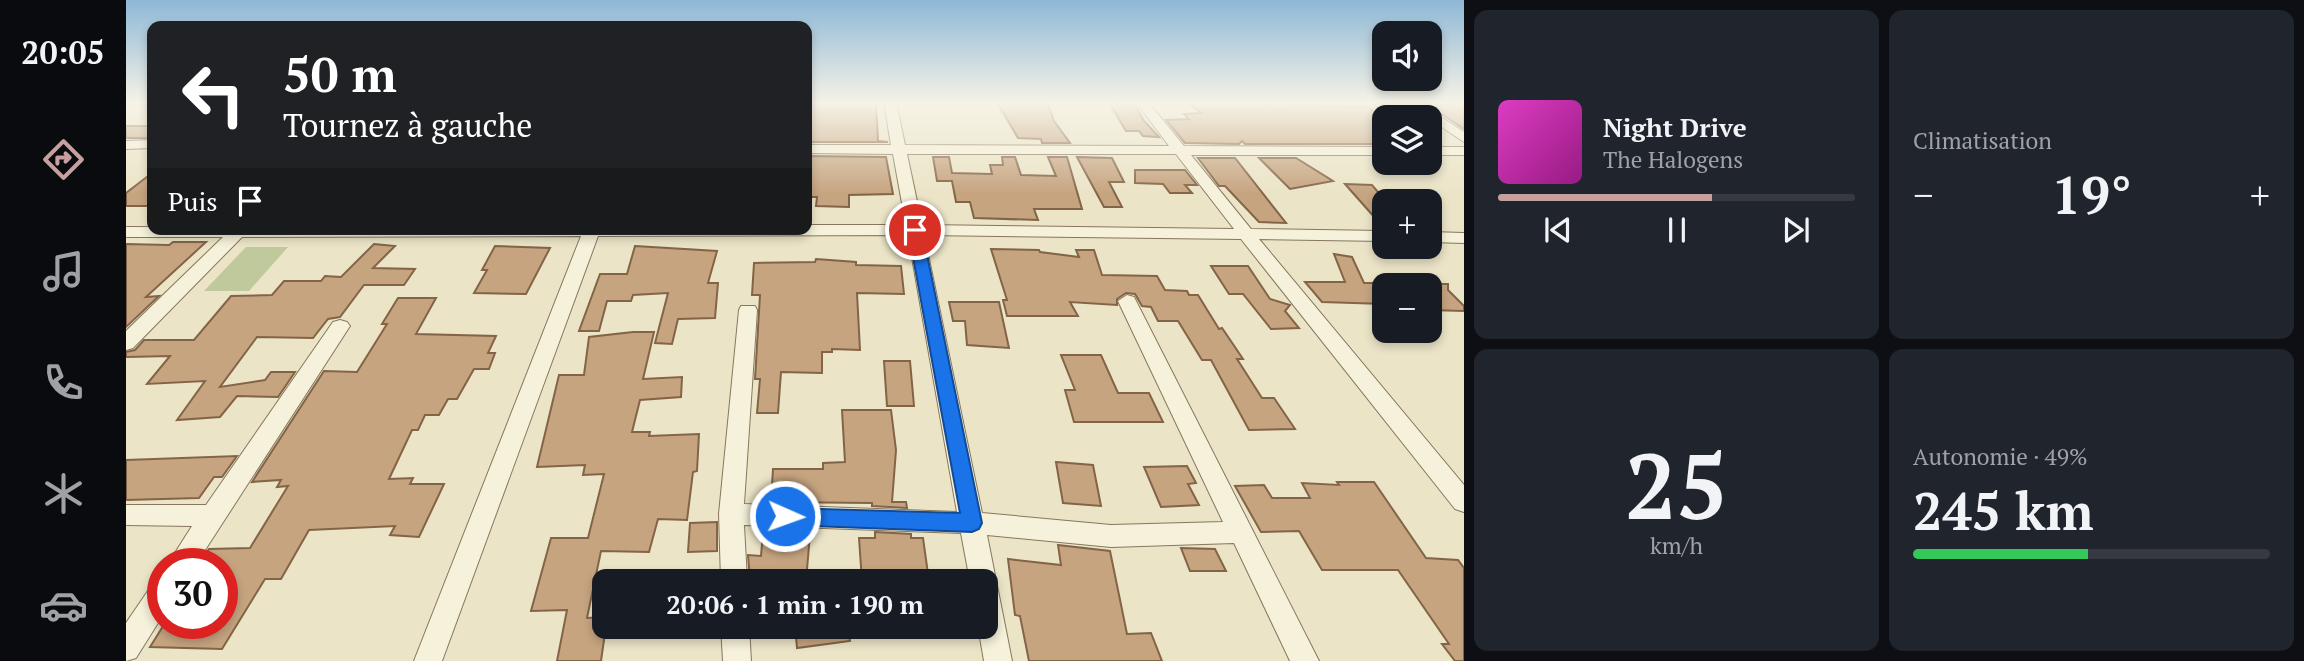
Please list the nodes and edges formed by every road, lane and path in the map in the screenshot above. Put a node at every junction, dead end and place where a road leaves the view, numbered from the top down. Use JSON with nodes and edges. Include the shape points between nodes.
{"nodes":[{"id":1,"x":896,"y":133,"type":"edge"},
{"id":2,"x":1167,"y":133,"type":"edge"},
{"id":3,"x":147,"y":144,"type":"edge"},
{"id":4,"x":126,"y":145,"type":"edge"},
{"id":5,"x":812,"y":149,"type":"edge"},
{"id":6,"x":899,"y":149,"type":"junction"},
{"id":7,"x":1181,"y":150,"type":"junction"},
{"id":8,"x":1372,"y":150,"type":"edge"},
{"id":9,"x":1442,"y":151,"type":"edge"},
{"id":10,"x":1464,"y":151,"type":"edge"},
{"id":11,"x":812,"y":230,"type":"edge"},
{"id":12,"x":915,"y":230,"type":"junction"},
{"id":13,"x":126,"y":232,"type":"edge"},
{"id":14,"x":147,"y":232,"type":"edge"},
{"id":15,"x":1246,"y":234,"type":"junction"},
{"id":16,"x":233,"y":235,"type":"edge"},
{"id":17,"x":590,"y":235,"type":"edge"},
{"id":18,"x":1372,"y":236,"type":"edge"},
{"id":19,"x":1442,"y":237,"type":"edge"},
{"id":20,"x":1464,"y":238,"type":"edge"},
{"id":21,"x":1442,"y":240,"type":"edge"},
{"id":22,"x":1464,"y":255,"type":"edge"},
{"id":23,"x":1127,"y":301,"type":"dead end"},
{"id":24,"x":748,"y":310,"type":"dead end"},
{"id":25,"x":340,"y":326,"type":"dead end"},
{"id":26,"x":126,"y":343,"type":"edge"},
{"id":27,"x":1464,"y":502,"type":"edge"},
{"id":28,"x":731,"y":514,"type":"junction"},
{"id":29,"x":126,"y":515,"type":"edge"},
{"id":30,"x":212,"y":516,"type":"junction"},
{"id":31,"x":972,"y":523,"type":"junction"},
{"id":32,"x":1241,"y":532,"type":"junction"},
{"id":33,"x":191,"y":548,"type":"edge"},
{"id":34,"x":733,"y":569,"type":"edge"},
{"id":35,"x":981,"y":569,"type":"edge"},
{"id":36,"x":147,"y":616,"type":"edge"},
{"id":37,"x":736,"y":639,"type":"edge"},
{"id":38,"x":994,"y":639,"type":"edge"},
{"id":39,"x":126,"y":648,"type":"edge"},
{"id":40,"x":428,"y":661,"type":"edge"},
{"id":41,"x":737,"y":661,"type":"edge"},
{"id":42,"x":998,"y":661,"type":"edge"},
{"id":43,"x":1305,"y":661,"type":"edge"}],
"edges":[{"from":1,"to":6,"type":"street"},
{"from":2,"to":7,"type":"street"},
{"from":3,"to":4,"type":"street"},
{"from":5,"to":6,"type":"street"},
{"from":6,"to":7,"type":"street"},
{"from":6,"to":12,"type":"street"},
{"from":7,"to":8,"type":"street"},
{"from":7,"to":15,"type":"street"},
{"from":9,"to":10,"type":"street"},
{"from":11,"to":12,"type":"street"},
{"from":12,"to":15,"type":"street"},
{"from":12,"to":31,"type":"street"},
{"from":13,"to":14,"type":"street"},
{"from":15,"to":18,"type":"street"},
{"from":15,"to":27,"type":"street"},
{"from":16,"to":26,"type":"street"},
{"from":17,"to":40,"type":"street"},
{"from":19,"to":20,"type":"street"},
{"from":21,"to":22,"type":"street"},
{"from":23,"to":32,"type":"street"},
{"from":24,"to":28,"type":"street"},
{"from":25,"to":30,"type":"street"},
{"from":28,"to":31,"type":"street"},
{"from":28,"to":34,"type":"street"},
{"from":29,"to":30,"type":"street"},
{"from":30,"to":33,"type":"street"},
{"from":31,"to":32,"type":"street","via":[[1111,536]]},
{"from":31,"to":35,"type":"street"},
{"from":32,"to":43,"type":"street"},
{"from":36,"to":39,"type":"street"},
{"from":37,"to":41,"type":"street"},
{"from":38,"to":42,"type":"street"}]}
